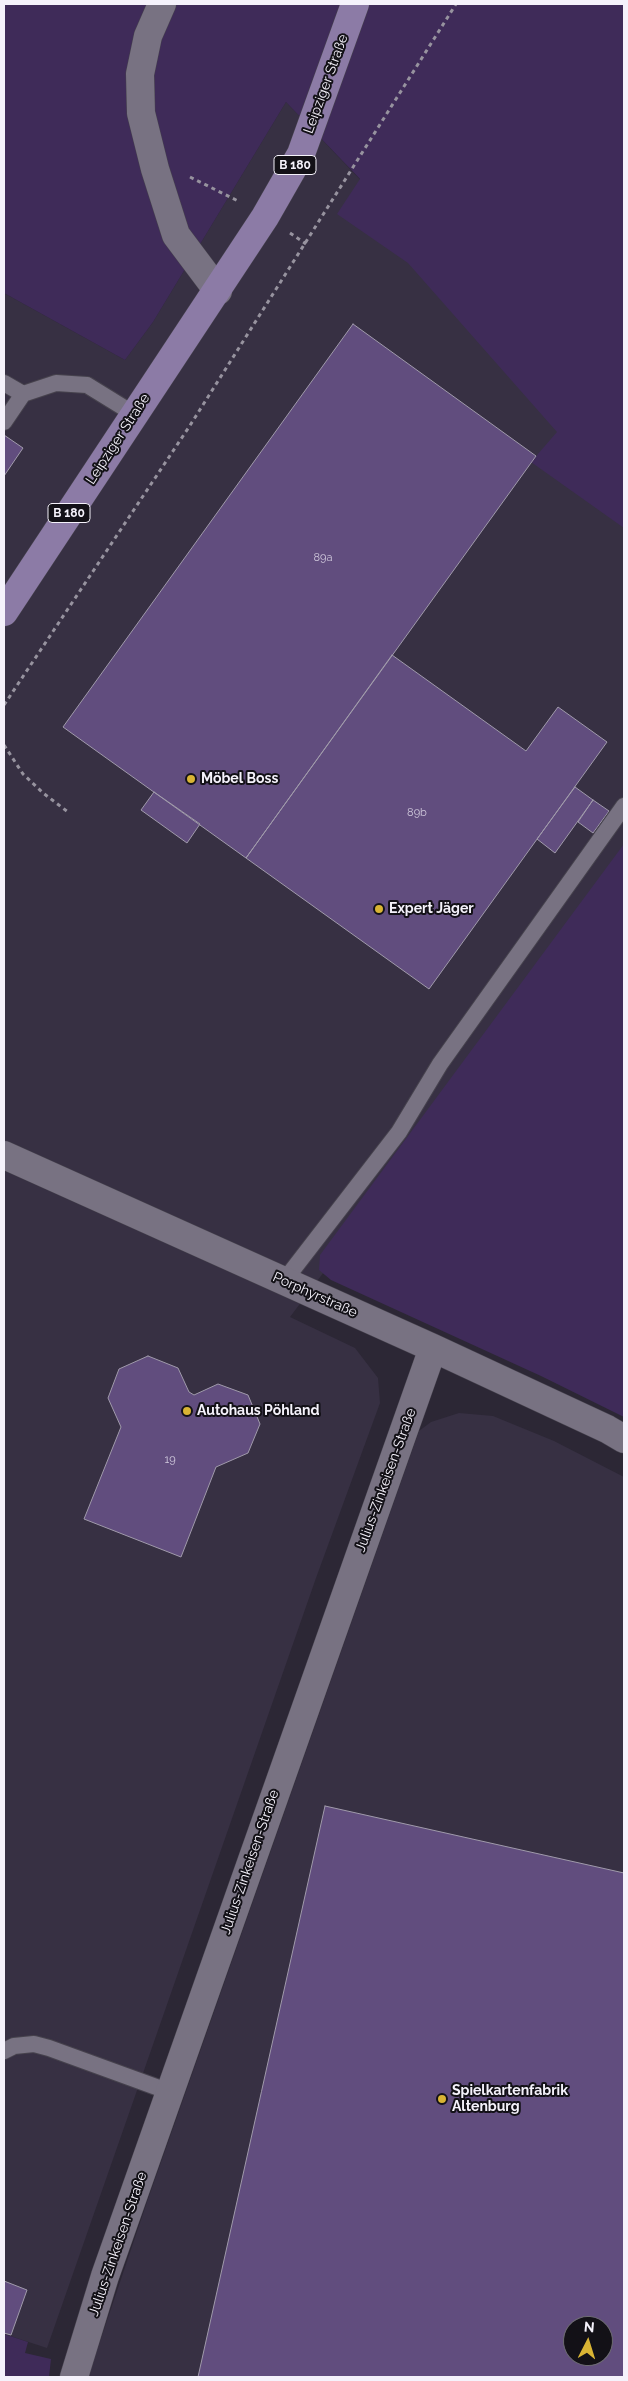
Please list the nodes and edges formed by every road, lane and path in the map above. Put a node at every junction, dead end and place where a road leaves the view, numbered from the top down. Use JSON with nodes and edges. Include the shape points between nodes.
{"nodes":[{"id":1,"x":162,"y":4,"type":"edge"},
{"id":2,"x":356,"y":4,"type":"edge"},
{"id":3,"x":456,"y":4,"type":"edge"},
{"id":4,"x":155,"y":169,"type":"junction"},
{"id":5,"x":265,"y":217,"type":"junction"},
{"id":6,"x":306,"y":244,"type":"junction"},
{"id":7,"x":218,"y":291,"type":"junction"},
{"id":8,"x":4,"y":383,"type":"edge"},
{"id":9,"x":23,"y":394,"type":"junction"},
{"id":10,"x":134,"y":414,"type":"junction"},
{"id":11,"x":4,"y":422,"type":"edge"},
{"id":12,"x":4,"y":612,"type":"edge"},
{"id":13,"x":4,"y":705,"type":"edge"},
{"id":14,"x":4,"y":745,"type":"edge"},
{"id":15,"x":624,"y":806,"type":"edge"},
{"id":16,"x":68,"y":812,"type":"dead end"},
{"id":17,"x":4,"y":1155,"type":"edge"},
{"id":18,"x":284,"y":1281,"type":"junction"},
{"id":19,"x":434,"y":1348,"type":"junction"},
{"id":20,"x":624,"y":1440,"type":"edge"},
{"id":21,"x":4,"y":2051,"type":"edge"},
{"id":22,"x":170,"y":2092,"type":"junction"},
{"id":23,"x":74,"y":2377,"type":"edge"}],
"edges":[{"from":1,"to":4,"type":"street","via":[[148,36],[140,74],[141,113]]},
{"from":2,"to":5,"type":"main road","name":"Leipziger Straße","number":"B 180","via":[[301,154]]},
{"from":3,"to":6,"type":"path"},
{"from":4,"to":5,"type":"path","via":[[183,173]]},
{"from":4,"to":7,"type":"street","via":[[176,235]]},
{"from":5,"to":6,"type":"path"},
{"from":5,"to":7,"type":"main road","name":"Leipziger Straße","number":"B 180"},
{"from":6,"to":13,"type":"path"},
{"from":7,"to":10,"type":"main road","name":"Leipziger Straße","number":"B 180"},
{"from":8,"to":9,"type":"lane"},
{"from":9,"to":10,"type":"lane","via":[[56,383],[87,384]]},
{"from":9,"to":11,"type":"lane"},
{"from":10,"to":12,"type":"main road","name":"Leipziger Straße","number":"B 180"},
{"from":14,"to":16,"type":"path","via":[[23,774]]},
{"from":15,"to":18,"type":"lane","via":[[440,1064],[398,1132]]},
{"from":17,"to":18,"type":"street","name":"Porphyrstraße"},
{"from":18,"to":19,"type":"street","name":"Porphyrstraße"},
{"from":19,"to":20,"type":"street","name":"Porphyrstraße"},
{"from":19,"to":22,"type":"street","name":"Julius-Zinkeisen-Straße"},
{"from":21,"to":22,"type":"lane","via":[[14,2046],[34,2044]]},
{"from":22,"to":23,"type":"street","name":"Julius-Zinkeisen-Straße"}]}
